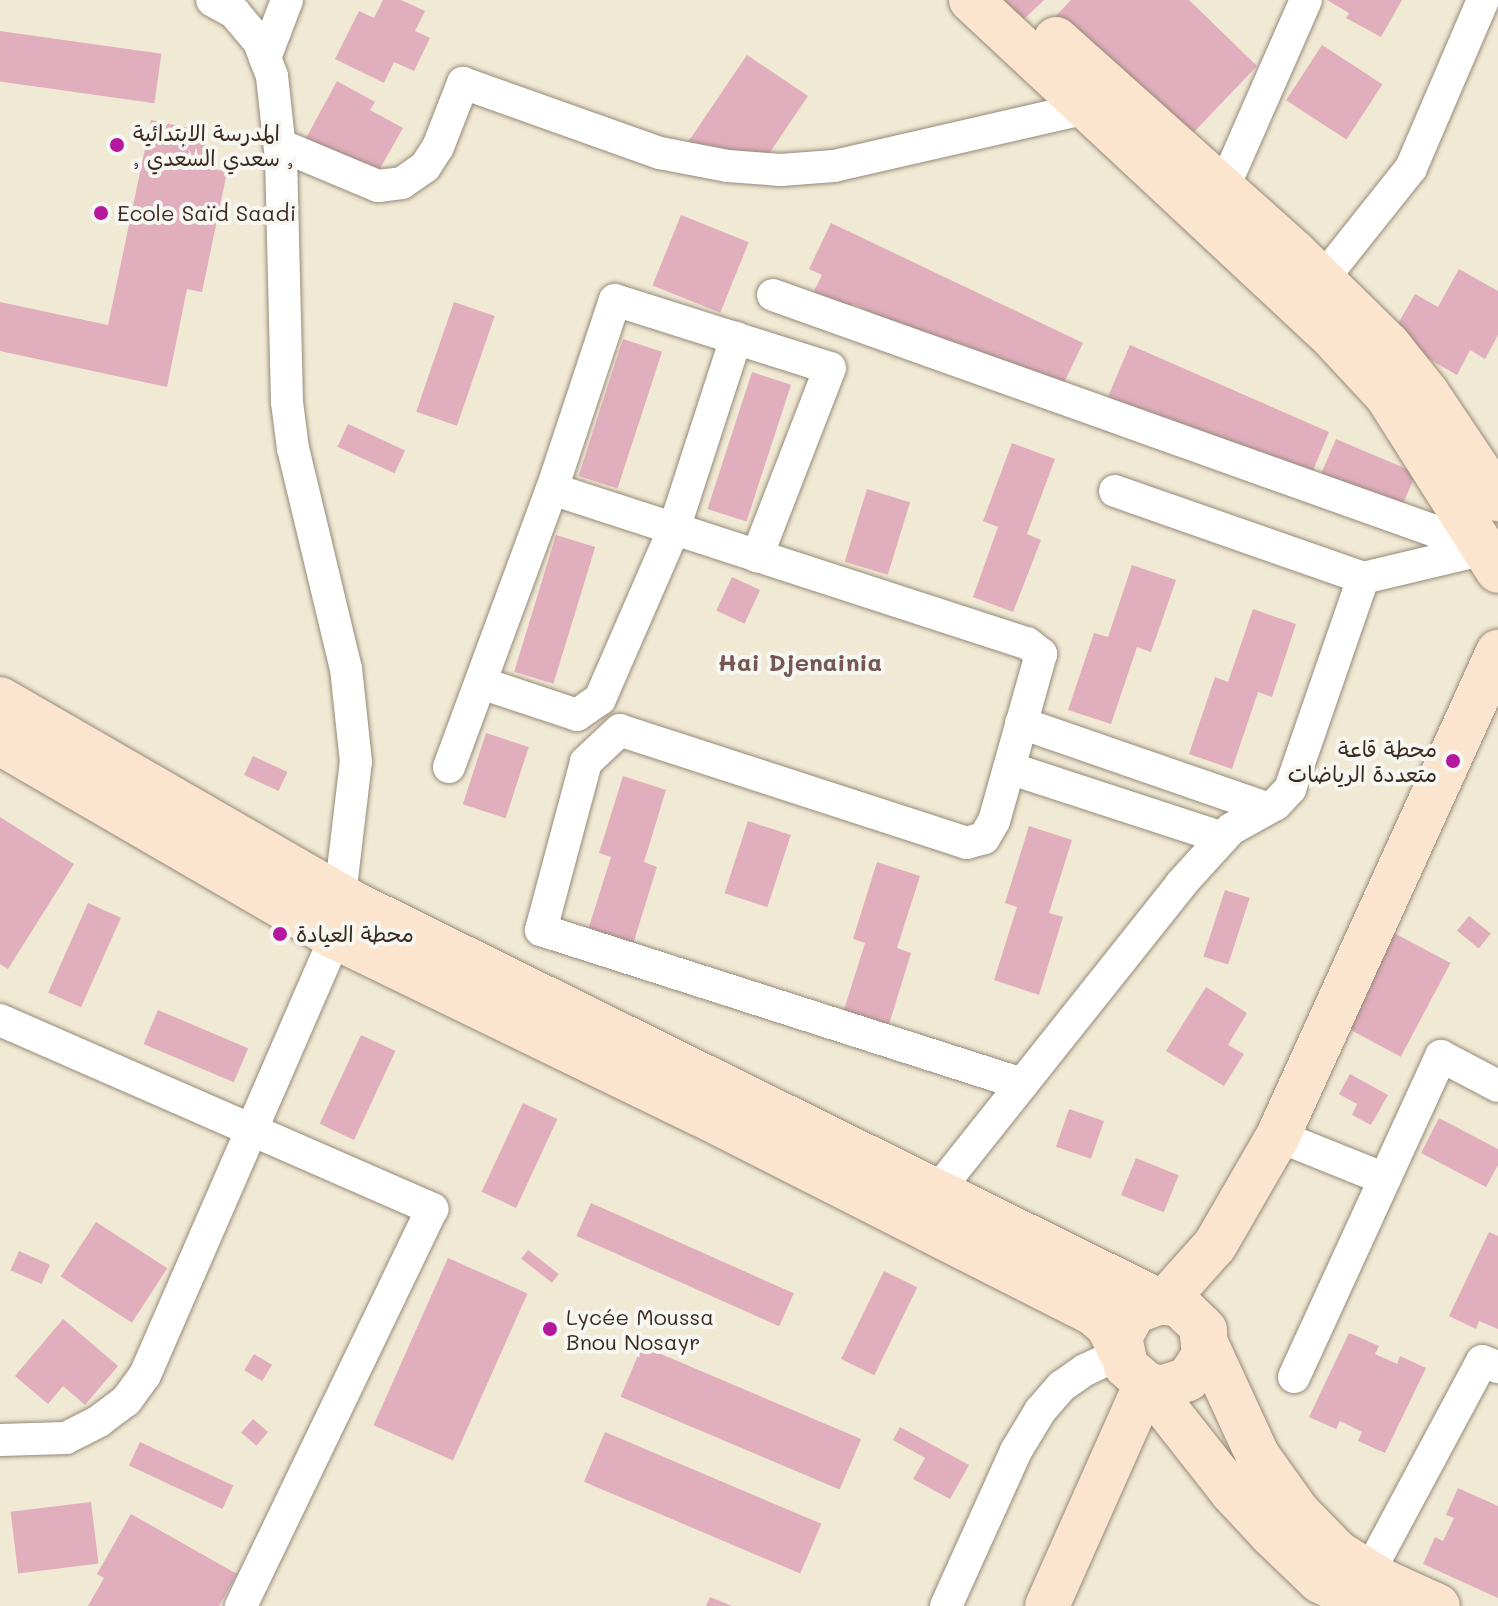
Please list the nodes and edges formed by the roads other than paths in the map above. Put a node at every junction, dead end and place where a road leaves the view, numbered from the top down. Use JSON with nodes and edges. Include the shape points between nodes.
{"nodes":[{"id":1,"x":212,"y":0,"type":"edge"},
{"id":2,"x":287,"y":0,"type":"edge"},
{"id":3,"x":971,"y":0,"type":"edge"},
{"id":4,"x":1013,"y":0,"type":"edge"},
{"id":5,"x":1306,"y":0,"type":"edge"},
{"id":6,"x":1483,"y":0,"type":"edge"},
{"id":7,"x":265,"y":58,"type":"junction"},
{"id":8,"x":1105,"y":104,"type":"junction"},
{"id":9,"x":280,"y":145,"type":"junction"},
{"id":10,"x":1223,"y":189,"type":"junction"},
{"id":11,"x":1322,"y":280,"type":"junction"},
{"id":12,"x":773,"y":295,"type":"dead end"},
{"id":13,"x":736,"y":338,"type":"junction"},
{"id":14,"x":552,"y":489,"type":"junction"},
{"id":15,"x":1115,"y":491,"type":"dead end"},
{"id":16,"x":1498,"y":499,"type":"edge"},
{"id":17,"x":674,"y":529,"type":"junction"},
{"id":18,"x":757,"y":556,"type":"junction"},
{"id":19,"x":1491,"y":560,"type":"edge"},
{"id":20,"x":1363,"y":578,"type":"junction"},
{"id":21,"x":1498,"y":652,"type":"edge"},
{"id":22,"x":481,"y":683,"type":"junction"},
{"id":23,"x":0,"y":699,"type":"edge"},
{"id":24,"x":1021,"y":723,"type":"junction"},
{"id":25,"x":0,"y":743,"type":"edge"},
{"id":26,"x":449,"y":767,"type":"dead end"},
{"id":27,"x":1009,"y":768,"type":"junction"},
{"id":28,"x":1267,"y":808,"type":"junction"},
{"id":29,"x":1223,"y":838,"type":"junction"},
{"id":30,"x":338,"y":917,"type":"junction"},
{"id":31,"x":0,"y":1020,"type":"edge"},
{"id":32,"x":1022,"y":1084,"type":"junction"},
{"id":33,"x":1498,"y":1086,"type":"edge"},
{"id":34,"x":251,"y":1131,"type":"junction"},
{"id":35,"x":1278,"y":1136,"type":"junction"},
{"id":36,"x":1385,"y":1179,"type":"junction"},
{"id":37,"x":938,"y":1190,"type":"junction"},
{"id":38,"x":1215,"y":1245,"type":"junction"},
{"id":39,"x":1163,"y":1302,"type":"junction"},
{"id":40,"x":1205,"y":1341,"type":"junction"},
{"id":41,"x":1498,"y":1367,"type":"edge"},
{"id":42,"x":1134,"y":1368,"type":"junction"},
{"id":43,"x":1294,"y":1377,"type":"dead end"},
{"id":44,"x":0,"y":1440,"type":"edge"},
{"id":45,"x":1369,"y":1589,"type":"edge"},
{"id":46,"x":241,"y":1606,"type":"edge"},
{"id":47,"x":946,"y":1606,"type":"edge"},
{"id":48,"x":1047,"y":1606,"type":"edge"},
{"id":49,"x":1438,"y":1606,"type":"edge"}],
"edges":[{"from":1,"to":7,"type":"street","via":[[235,13]]},
{"from":2,"to":7,"type":"street"},
{"from":3,"to":8,"type":"street"},
{"from":4,"to":8,"type":"street"},
{"from":5,"to":10,"type":"street"},
{"from":6,"to":11,"type":"street","via":[[1411,168]]},
{"from":7,"to":9,"type":"street"},
{"from":8,"to":9,"type":"street","via":[[834,166],[781,170],[660,153],[463,83],[438,147],[425,167],[402,183],[378,186]]},
{"from":8,"to":10,"type":"street"},
{"from":8,"to":19,"type":"street","via":[[1387,396]]},
{"from":9,"to":30,"type":"street","via":[[287,402],[293,449],[346,669],[356,762]]},
{"from":10,"to":11,"type":"street"},
{"from":11,"to":16,"type":"street","via":[[1388,344]]},
{"from":12,"to":19,"type":"street"},
{"from":13,"to":14,"type":"street","via":[[615,300]]},
{"from":13,"to":17,"type":"street"},
{"from":13,"to":18,"type":"street","via":[[830,368]]},
{"from":14,"to":17,"type":"street"},
{"from":14,"to":22,"type":"street"},
{"from":15,"to":20,"type":"street"},
{"from":17,"to":18,"type":"street"},
{"from":17,"to":22,"type":"street","via":[[600,699],[577,715]]},
{"from":18,"to":24,"type":"street","via":[[1027,643],[1041,654]]},
{"from":19,"to":20,"type":"street"},
{"from":20,"to":28,"type":"street","via":[[1290,789]]},
{"from":21,"to":35,"type":"street"},
{"from":22,"to":26,"type":"street"},
{"from":23,"to":30,"type":"street"},
{"from":24,"to":27,"type":"street"},
{"from":24,"to":28,"type":"street"},
{"from":25,"to":30,"type":"street"},
{"from":27,"to":29,"type":"street"},
{"from":27,"to":32,"type":"street","via":[[994,821],[984,838],[967,843],[620,730],[586,762],[541,930]]},
{"from":28,"to":29,"type":"street"},
{"from":29,"to":32,"type":"street"},
{"from":30,"to":34,"type":"street"},
{"from":30,"to":37,"type":"street"},
{"from":30,"to":42,"type":"street","via":[[700,1114],[1094,1314],[1108,1326]]},
{"from":31,"to":34,"type":"street"},
{"from":32,"to":37,"type":"street"},
{"from":33,"to":36,"type":"street","via":[[1441,1056]]},
{"from":34,"to":44,"type":"street","via":[[145,1375],[126,1401],[66,1438]]},
{"from":34,"to":46,"type":"street","via":[[432,1209]]},
{"from":35,"to":36,"type":"street"},
{"from":35,"to":38,"type":"street"},
{"from":36,"to":43,"type":"street"},
{"from":37,"to":39,"type":"street"},
{"from":38,"to":39,"type":"street"},
{"from":38,"to":40,"type":"street"},
{"from":39,"to":40,"type":"street","via":[[1192,1313]]},
{"from":39,"to":42,"type":"street","via":[[1147,1305],[1125,1323]]},
{"from":40,"to":42,"type":"street","via":[[1198,1369],[1188,1379],[1161,1388]]},
{"from":40,"to":45,"type":"street","via":[[1266,1467],[1298,1512]]},
{"from":41,"to":45,"type":"street","via":[[1482,1361]]},
{"from":42,"to":45,"type":"street","via":[[1232,1492],[1320,1581]]},
{"from":42,"to":47,"type":"street","via":[[1085,1370],[1040,1411],[1016,1451]]},
{"from":42,"to":48,"type":"street"},
{"from":45,"to":49,"type":"street"}]}
